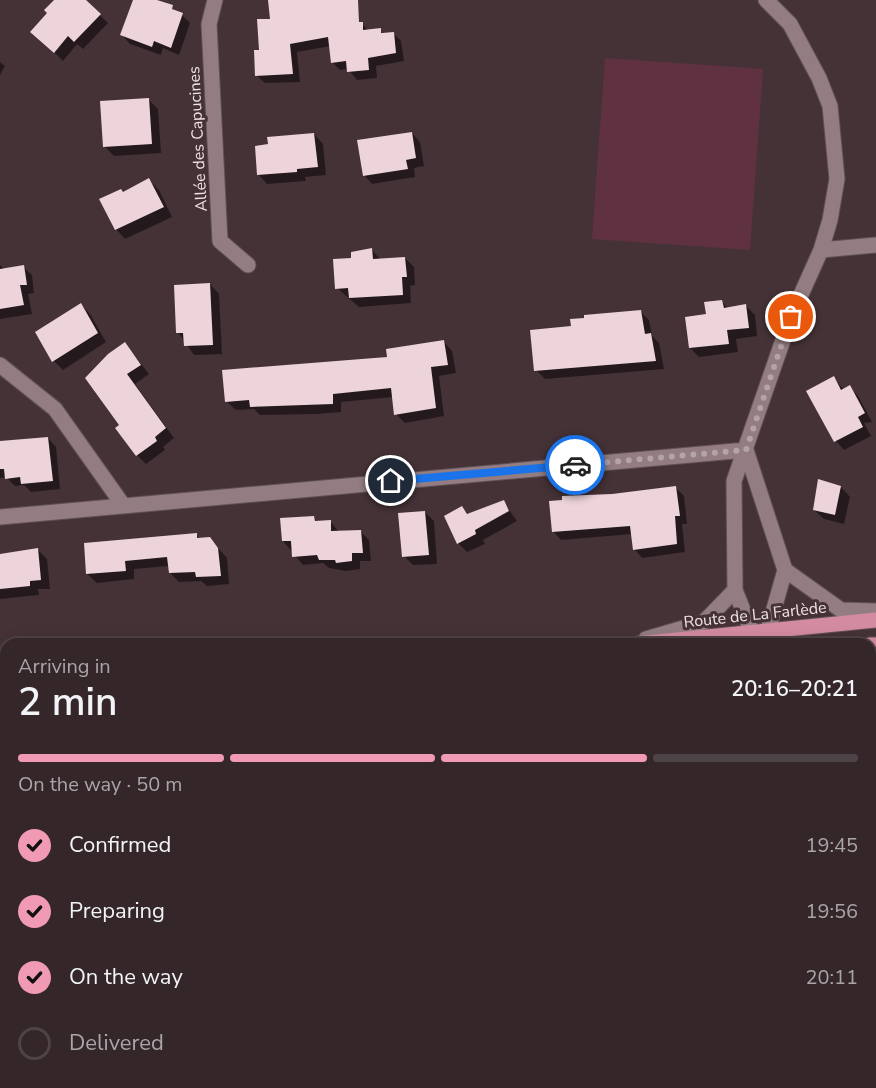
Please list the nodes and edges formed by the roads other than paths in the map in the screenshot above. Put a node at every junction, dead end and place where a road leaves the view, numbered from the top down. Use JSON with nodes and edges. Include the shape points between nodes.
{"nodes":[{"id":1,"x":215,"y":0,"type":"edge"},
{"id":2,"x":766,"y":0,"type":"edge"},
{"id":3,"x":876,"y":244,"type":"edge"},
{"id":4,"x":821,"y":250,"type":"junction"},
{"id":5,"x":249,"y":265,"type":"dead end"},
{"id":6,"x":0,"y":365,"type":"edge"},
{"id":7,"x":746,"y":450,"type":"junction"},
{"id":8,"x":123,"y":505,"type":"junction"},
{"id":9,"x":0,"y":517,"type":"edge"},
{"id":10,"x":785,"y":570,"type":"junction"},
{"id":11,"x":735,"y":590,"type":"junction"},
{"id":12,"x":876,"y":611,"type":"edge"},
{"id":13,"x":876,"y":620,"type":"edge"},
{"id":14,"x":754,"y":637,"type":"edge"},
{"id":15,"x":766,"y":637,"type":"edge"},
{"id":16,"x":651,"y":638,"type":"edge"},
{"id":17,"x":737,"y":638,"type":"edge"}],
"edges":[{"from":1,"to":5,"type":"street","name":"Allée des Capucines","via":[[209,24],[220,241]]},
{"from":2,"to":4,"type":"street","via":[[795,32],[830,106],[837,179],[831,220]]},
{"from":3,"to":4,"type":"street"},
{"from":4,"to":7,"type":"street","via":[[791,317]]},
{"from":6,"to":8,"type":"street","via":[[55,409]]},
{"from":7,"to":8,"type":"street"},
{"from":7,"to":10,"type":"street"},
{"from":7,"to":11,"type":"street","via":[[734,481]]},
{"from":8,"to":9,"type":"street"},
{"from":10,"to":12,"type":"street","via":[[841,610]]},
{"from":10,"to":15,"type":"street"},
{"from":11,"to":14,"type":"street"},
{"from":11,"to":16,"type":"street","via":[[704,621]]},
{"from":13,"to":15,"type":"main road","name":"Route de La Farlède"},
{"from":14,"to":15,"type":"main road","name":"Route de La Farlède"},
{"from":14,"to":17,"type":"main road","name":"Route de La Farlède"}]}
